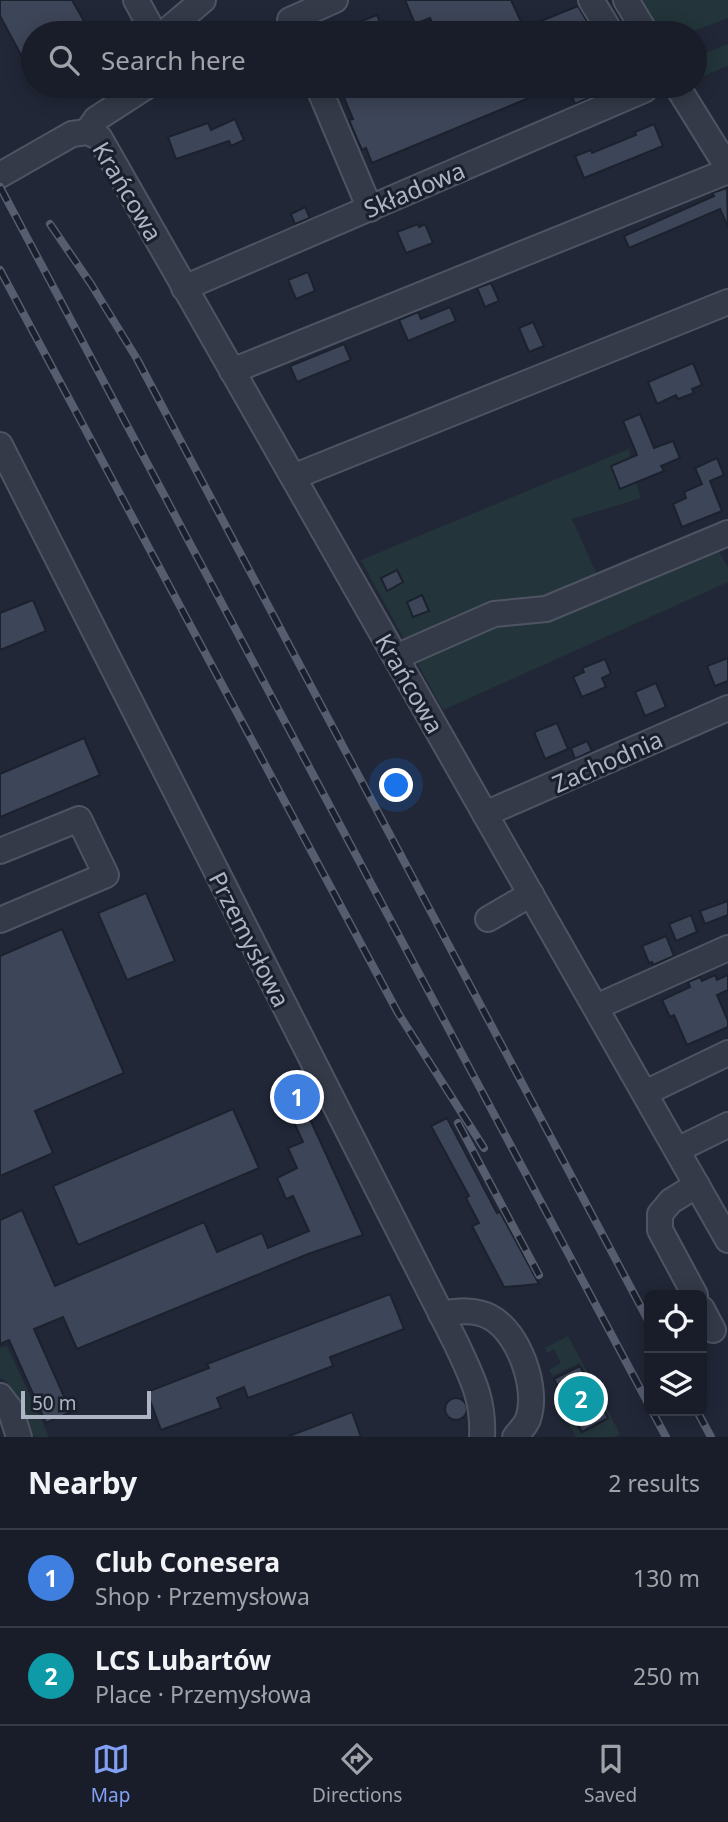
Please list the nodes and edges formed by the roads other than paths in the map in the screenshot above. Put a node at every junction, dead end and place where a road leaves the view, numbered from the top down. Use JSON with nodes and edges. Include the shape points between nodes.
{"nodes":[{"id":1,"x":136,"y":0,"type":"edge"},
{"id":2,"x":203,"y":0,"type":"edge"},
{"id":3,"x":335,"y":0,"type":"edge"},
{"id":4,"x":591,"y":0,"type":"edge"},
{"id":5,"x":626,"y":0,"type":"edge"},
{"id":6,"x":147,"y":21,"type":"edge"},
{"id":7,"x":178,"y":21,"type":"edge"},
{"id":8,"x":290,"y":21,"type":"edge"},
{"id":9,"x":604,"y":21,"type":"edge"},
{"id":10,"x":639,"y":21,"type":"edge"},
{"id":11,"x":127,"y":98,"type":"edge"},
{"id":12,"x":322,"y":98,"type":"edge"},
{"id":13,"x":620,"y":98,"type":"edge"},
{"id":14,"x":684,"y":98,"type":"edge"},
{"id":15,"x":87,"y":132,"type":"junction"},
{"id":16,"x":728,"y":170,"type":"edge"},
{"id":17,"x":0,"y":175,"type":"edge"},
{"id":18,"x":370,"y":209,"type":"junction"},
{"id":19,"x":184,"y":288,"type":"junction"},
{"id":20,"x":728,"y":302,"type":"edge"},
{"id":21,"x":232,"y":371,"type":"junction"},
{"id":22,"x":0,"y":445,"type":"edge"},
{"id":23,"x":6,"y":473,"type":"edge"},
{"id":24,"x":293,"y":477,"type":"junction"},
{"id":25,"x":728,"y":533,"type":"edge"},
{"id":26,"x":396,"y":657,"type":"junction"},
{"id":27,"x":728,"y":708,"type":"edge"},
{"id":28,"x":485,"y":814,"type":"junction"},
{"id":29,"x":0,"y":851,"type":"edge"},
{"id":30,"x":531,"y":894,"type":"junction"},
{"id":31,"x":488,"y":919,"type":"dead end"},
{"id":32,"x":0,"y":920,"type":"edge"},
{"id":33,"x":728,"y":948,"type":"edge"},
{"id":34,"x":596,"y":1007,"type":"junction"},
{"id":35,"x":728,"y":1053,"type":"edge"},
{"id":36,"x":645,"y":1093,"type":"junction"},
{"id":37,"x":728,"y":1125,"type":"edge"},
{"id":38,"x":677,"y":1150,"type":"junction"},
{"id":39,"x":697,"y":1185,"type":"junction"},
{"id":40,"x":728,"y":1240,"type":"edge"},
{"id":41,"x":692,"y":1290,"type":"edge"},
{"id":42,"x":442,"y":1314,"type":"junction"},
{"id":43,"x":0,"y":1396,"type":"edge"},
{"id":44,"x":19,"y":1437,"type":"edge"},
{"id":45,"x":482,"y":1437,"type":"edge"},
{"id":46,"x":515,"y":1437,"type":"edge"}],
"edges":[{"from":1,"to":6,"type":"street"},
{"from":2,"to":7,"type":"street"},
{"from":3,"to":8,"type":"street"},
{"from":4,"to":9,"type":"street"},
{"from":5,"to":10,"type":"street"},
{"from":11,"to":15,"type":"street","via":[[96,119]]},
{"from":12,"to":18,"type":"street"},
{"from":13,"to":18,"type":"street","name":"Składowa"},
{"from":14,"to":16,"type":"street"},
{"from":15,"to":17,"type":"street","via":[[72,134]]},
{"from":15,"to":19,"type":"street","name":"Krańcowa","via":[[99,137]]},
{"from":16,"to":21,"type":"street"},
{"from":18,"to":19,"type":"street","name":"Składowa"},
{"from":19,"to":21,"type":"street","name":"Krańcowa"},
{"from":20,"to":24,"type":"street"},
{"from":21,"to":24,"type":"street","name":"Krańcowa"},
{"from":22,"to":23,"type":"street","name":"Przemysłowa"},
{"from":23,"to":42,"type":"street","name":"Przemysłowa"},
{"from":24,"to":26,"type":"street","name":"Krańcowa"},
{"from":25,"to":26,"type":"street","via":[[546,609],[494,614]]},
{"from":26,"to":28,"type":"street","name":"Krańcowa"},
{"from":27,"to":28,"type":"street","name":"Zachodnia"},
{"from":28,"to":30,"type":"street","name":"Krańcowa"},
{"from":29,"to":32,"type":"street","via":[[79,820],[106,875]]},
{"from":30,"to":31,"type":"street"},
{"from":30,"to":34,"type":"street","name":"Krańcowa"},
{"from":33,"to":34,"type":"street"},
{"from":34,"to":36,"type":"street","name":"Krańcowa"},
{"from":35,"to":36,"type":"street"},
{"from":36,"to":38,"type":"street","name":"Krańcowa"},
{"from":37,"to":38,"type":"street"},
{"from":38,"to":39,"type":"street","name":"Krańcowa"},
{"from":39,"to":40,"type":"street","name":"Krańcowa"},
{"from":39,"to":41,"type":"street","via":[[660,1214],[660,1230]]},
{"from":42,"to":45,"type":"street","name":"Przemysłowa","via":[[479,1393]]},
{"from":42,"to":46,"type":"street","via":[[463,1310],[491,1317],[508,1333],[532,1384],[528,1420]]},
{"from":43,"to":44,"type":"street","via":[[10,1409]]}]}
